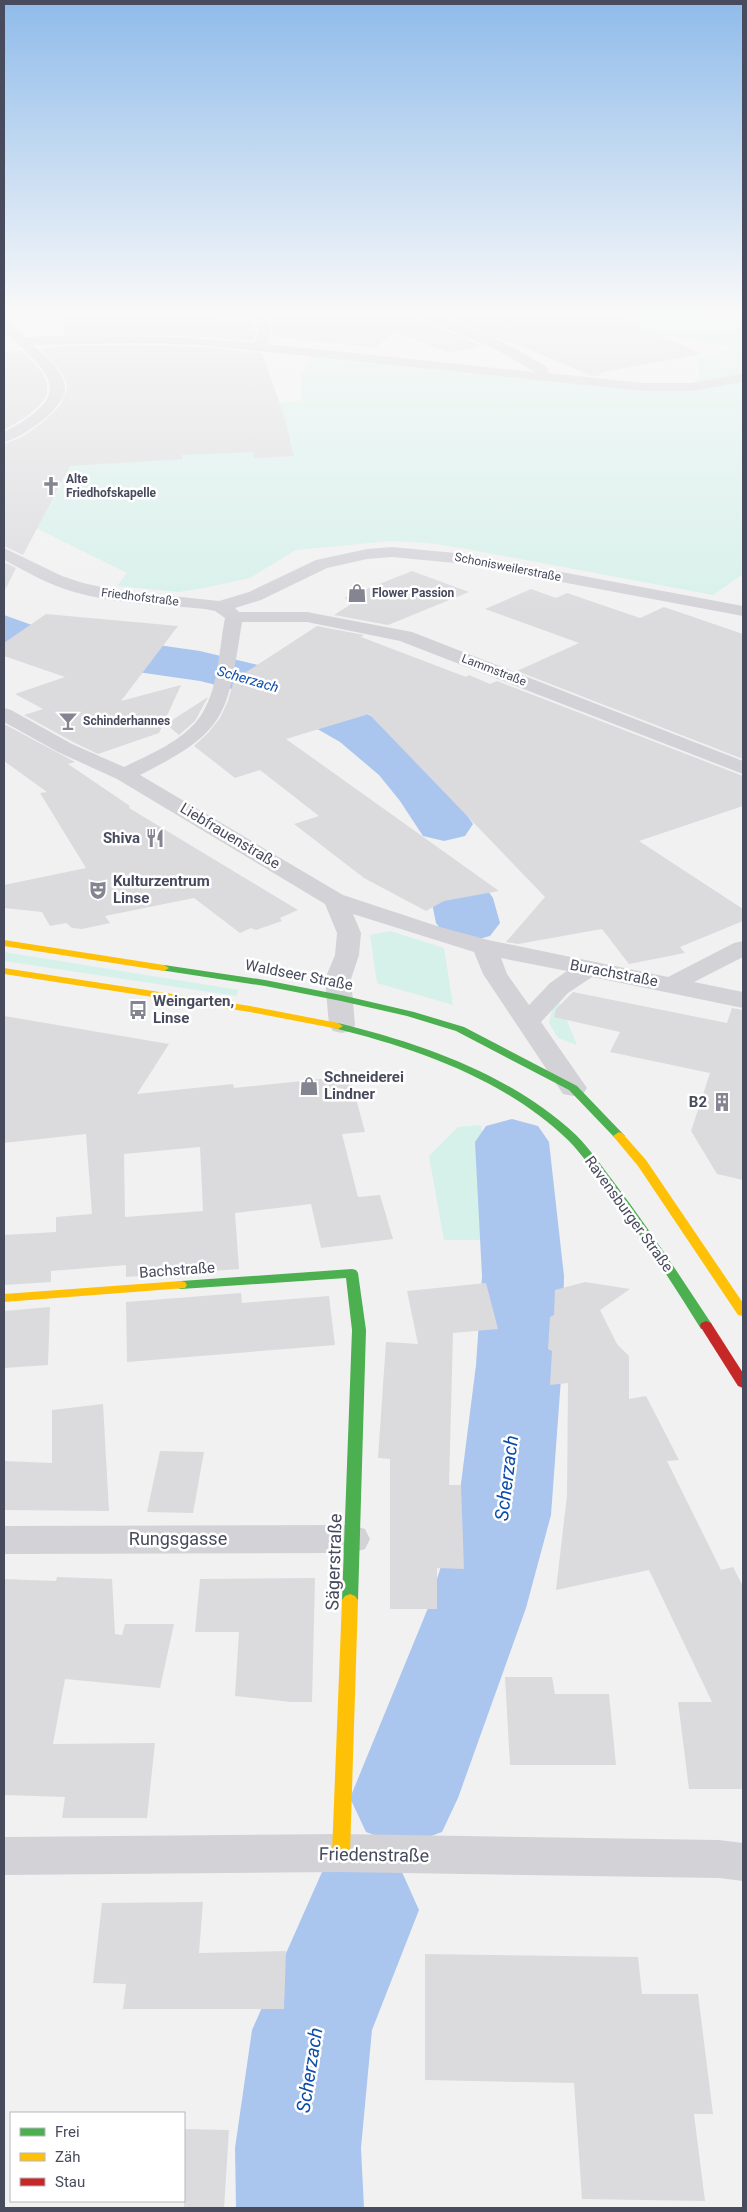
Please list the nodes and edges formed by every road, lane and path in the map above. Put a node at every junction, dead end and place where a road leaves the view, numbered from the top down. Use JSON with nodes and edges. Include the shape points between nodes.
{"nodes":[{"id":1,"x":34,"y":417,"type":"edge"},
{"id":2,"x":4,"y":438,"type":"edge"},
{"id":3,"x":4,"y":553,"type":"edge"},
{"id":4,"x":276,"y":587,"type":"junction"},
{"id":5,"x":743,"y":611,"type":"edge"},
{"id":6,"x":227,"y":612,"type":"junction"},
{"id":7,"x":288,"y":615,"type":"junction"},
{"id":8,"x":4,"y":714,"type":"edge"},
{"id":9,"x":743,"y":768,"type":"edge"},
{"id":10,"x":124,"y":775,"type":"junction"},
{"id":11,"x":335,"y":900,"type":"junction"},
{"id":12,"x":4,"y":943,"type":"edge"},
{"id":13,"x":484,"y":947,"type":"junction"},
{"id":14,"x":743,"y":948,"type":"edge"},
{"id":15,"x":588,"y":968,"type":"junction"},
{"id":16,"x":4,"y":971,"type":"edge"},
{"id":17,"x":672,"y":985,"type":"junction"},
{"id":18,"x":341,"y":998,"type":"junction"},
{"id":19,"x":743,"y":1000,"type":"edge"},
{"id":20,"x":528,"y":1020,"type":"junction"},
{"id":21,"x":342,"y":1025,"type":"junction"},
{"id":22,"x":572,"y":1088,"type":"junction"},
{"id":23,"x":352,"y":1273,"type":"joint"},
{"id":24,"x":4,"y":1298,"type":"edge"},
{"id":25,"x":743,"y":1312,"type":"edge"},
{"id":26,"x":743,"y":1383,"type":"edge"},
{"id":27,"x":352,"y":1539,"type":"junction"},
{"id":28,"x":4,"y":1540,"type":"edge"},
{"id":29,"x":341,"y":1853,"type":"junction"},
{"id":30,"x":4,"y":1856,"type":"edge"},
{"id":31,"x":743,"y":1862,"type":"edge"}],
"edges":[{"from":1,"to":2,"type":"street"},
{"from":3,"to":6,"type":"street","name":"Friedhofstraße","via":[[79,588]]},
{"from":4,"to":5,"type":"street","name":"Schonisweilerstraße","via":[[307,570],[344,558],[410,553],[466,559]]},
{"from":4,"to":6,"type":"street","name":"Schonisweilerstraße"},
{"from":4,"to":7,"type":"street","via":[[272,603]]},
{"from":6,"to":7,"type":"street","name":"Lammstraße"},
{"from":6,"to":10,"type":"street","via":[[224,671],[212,714],[198,731],[172,750]]},
{"from":7,"to":9,"type":"street","name":"Lammstraße","via":[[405,636]]},
{"from":8,"to":10,"type":"street","name":"Liebfrauenstraße","via":[[65,748]]},
{"from":10,"to":11,"type":"street","name":"Liebfrauenstraße"},
{"from":11,"to":13,"type":"street","name":"Liebfrauenstraße"},
{"from":11,"to":18,"type":"street","via":[[349,933],[348,955],[338,979]]},
{"from":12,"to":18,"type":"main road","name":"Waldseer Straße","via":[[265,983]]},
{"from":13,"to":15,"type":"street","name":"Burachstraße"},
{"from":13,"to":20,"type":"street","via":[[496,974]]},
{"from":14,"to":17,"type":"street"},
{"from":15,"to":17,"type":"street","name":"Burachstraße"},
{"from":15,"to":20,"type":"street","via":[[559,988]]},
{"from":16,"to":21,"type":"main road"},
{"from":17,"to":19,"type":"street","name":"Burachstraße"},
{"from":18,"to":21,"type":"street"},
{"from":18,"to":22,"type":"main road","name":"Waldseer Straße","via":[[460,1029]]},
{"from":20,"to":22,"type":"street"},
{"from":21,"to":26,"type":"main road","name":"Ravensburger Straße","via":[[435,1054],[471,1070],[526,1102],[570,1136],[615,1189]]},
{"from":22,"to":25,"type":"main road","via":[[606,1120],[642,1163]]},
{"from":23,"to":24,"type":"main road","name":"Bachstraße"},
{"from":23,"to":27,"type":"main road","name":"Sägerstraße","via":[[359,1330]]},
{"from":27,"to":28,"type":"street","name":"Rungsgasse"},
{"from":27,"to":29,"type":"main road","name":"Sägerstraße"},
{"from":29,"to":30,"type":"street","name":"Friedenstraße"},
{"from":29,"to":31,"type":"street","name":"Friedenstraße"}]}
